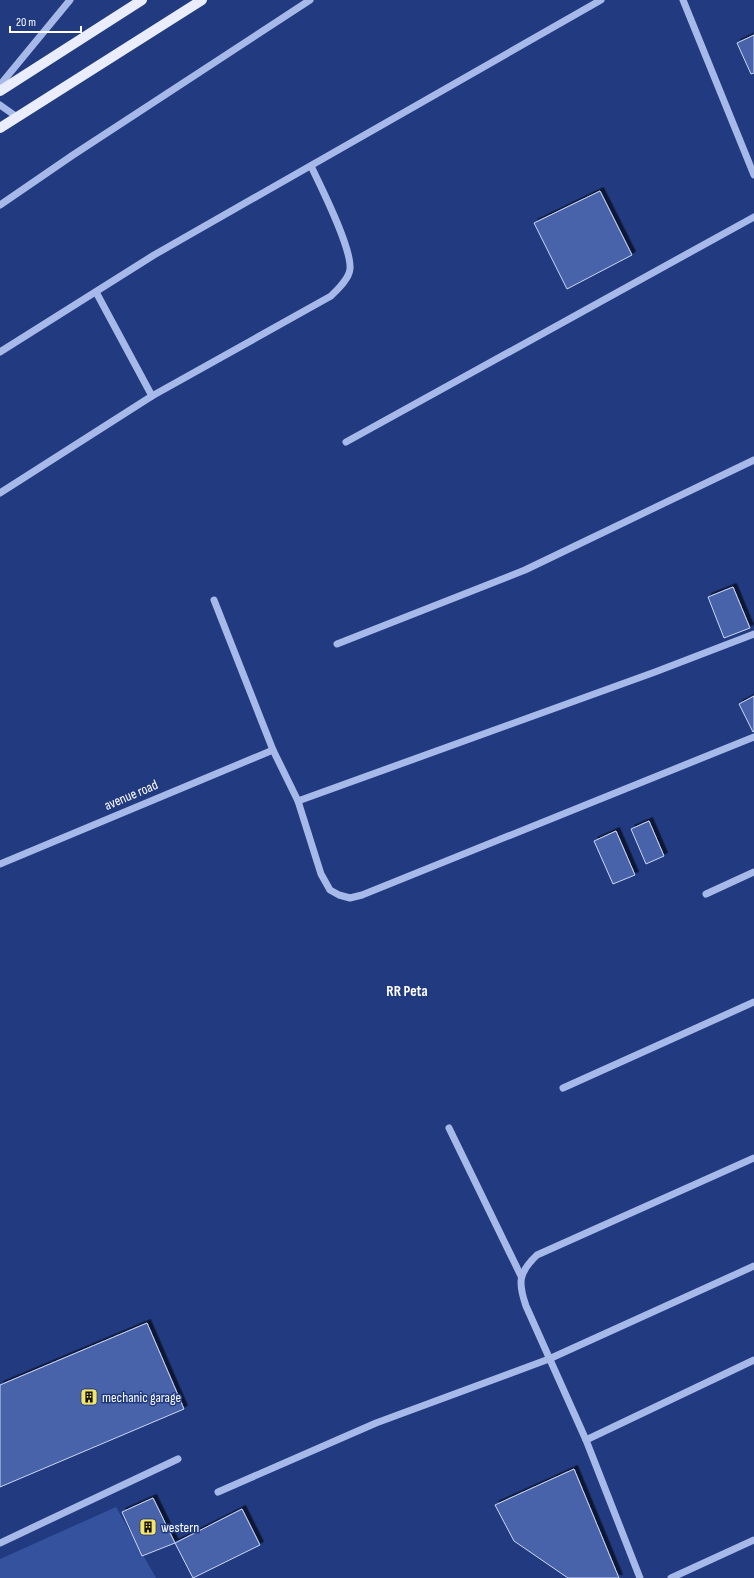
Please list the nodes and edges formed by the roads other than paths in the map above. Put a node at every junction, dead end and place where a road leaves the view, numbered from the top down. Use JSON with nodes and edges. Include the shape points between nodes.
{"nodes":[{"id":1,"x":70,"y":0,"type":"edge"},
{"id":2,"x":142,"y":0,"type":"edge"},
{"id":3,"x":202,"y":0,"type":"edge"},
{"id":4,"x":310,"y":0,"type":"edge"},
{"id":5,"x":601,"y":0,"type":"edge"},
{"id":6,"x":683,"y":0,"type":"edge"},
{"id":7,"x":0,"y":85,"type":"edge"},
{"id":8,"x":0,"y":91,"type":"edge"},
{"id":9,"x":0,"y":105,"type":"edge"},
{"id":10,"x":17,"y":117,"type":"junction"},
{"id":11,"x":0,"y":128,"type":"edge"},
{"id":12,"x":311,"y":166,"type":"junction"},
{"id":13,"x":754,"y":175,"type":"edge"},
{"id":14,"x":0,"y":205,"type":"edge"},
{"id":15,"x":754,"y":217,"type":"edge"},
{"id":16,"x":96,"y":292,"type":"junction"},
{"id":17,"x":0,"y":352,"type":"edge"},
{"id":18,"x":152,"y":396,"type":"junction"},
{"id":19,"x":346,"y":442,"type":"dead end"},
{"id":20,"x":754,"y":460,"type":"edge"},
{"id":21,"x":0,"y":493,"type":"edge"},
{"id":22,"x":214,"y":600,"type":"dead end"},
{"id":23,"x":754,"y":634,"type":"edge"},
{"id":24,"x":337,"y":644,"type":"dead end"},
{"id":25,"x":754,"y":738,"type":"edge"},
{"id":26,"x":272,"y":750,"type":"junction"},
{"id":27,"x":298,"y":801,"type":"junction"},
{"id":28,"x":0,"y":864,"type":"edge"},
{"id":29,"x":754,"y":872,"type":"edge"},
{"id":30,"x":706,"y":894,"type":"dead end"},
{"id":31,"x":754,"y":1002,"type":"edge"},
{"id":32,"x":563,"y":1088,"type":"dead end"},
{"id":33,"x":449,"y":1128,"type":"dead end"},
{"id":34,"x":754,"y":1158,"type":"edge"},
{"id":35,"x":754,"y":1266,"type":"edge"},
{"id":36,"x":521,"y":1276,"type":"junction"},
{"id":37,"x":549,"y":1359,"type":"junction"},
{"id":38,"x":754,"y":1360,"type":"edge"},
{"id":39,"x":586,"y":1440,"type":"junction"},
{"id":40,"x":178,"y":1459,"type":"dead end"},
{"id":41,"x":218,"y":1492,"type":"dead end"},
{"id":42,"x":754,"y":1540,"type":"edge"},
{"id":43,"x":0,"y":1543,"type":"edge"},
{"id":44,"x":640,"y":1578,"type":"edge"},
{"id":45,"x":671,"y":1578,"type":"edge"}],
"edges":[{"from":1,"to":7,"type":"street"},
{"from":2,"to":8,"type":"main road"},
{"from":3,"to":10,"type":"main road"},
{"from":4,"to":14,"type":"street"},
{"from":5,"to":12,"type":"street"},
{"from":6,"to":13,"type":"street"},
{"from":9,"to":10,"type":"street"},
{"from":10,"to":11,"type":"main road"},
{"from":12,"to":16,"type":"street","via":[[154,255]]},
{"from":12,"to":18,"type":"street","via":[[347,248],[350,269],[342,285],[331,296]]},
{"from":15,"to":19,"type":"street"},
{"from":16,"to":17,"type":"street"},
{"from":16,"to":18,"type":"street"},
{"from":18,"to":21,"type":"street"},
{"from":20,"to":24,"type":"street","via":[[525,570]]},
{"from":22,"to":26,"type":"street"},
{"from":23,"to":27,"type":"street"},
{"from":25,"to":27,"type":"street","via":[[350,898],[330,890],[321,874]]},
{"from":26,"to":27,"type":"street"},
{"from":26,"to":28,"type":"street","name":"avenue road"},
{"from":29,"to":30,"type":"street"},
{"from":31,"to":32,"type":"street"},
{"from":33,"to":36,"type":"street"},
{"from":34,"to":36,"type":"street","via":[[537,1255]]},
{"from":35,"to":37,"type":"street"},
{"from":36,"to":37,"type":"street","via":[[521,1291],[526,1306]]},
{"from":37,"to":39,"type":"street"},
{"from":37,"to":41,"type":"street","via":[[376,1423]]},
{"from":38,"to":39,"type":"street"},
{"from":39,"to":44,"type":"street"},
{"from":40,"to":43,"type":"street"},
{"from":42,"to":45,"type":"street"}]}
